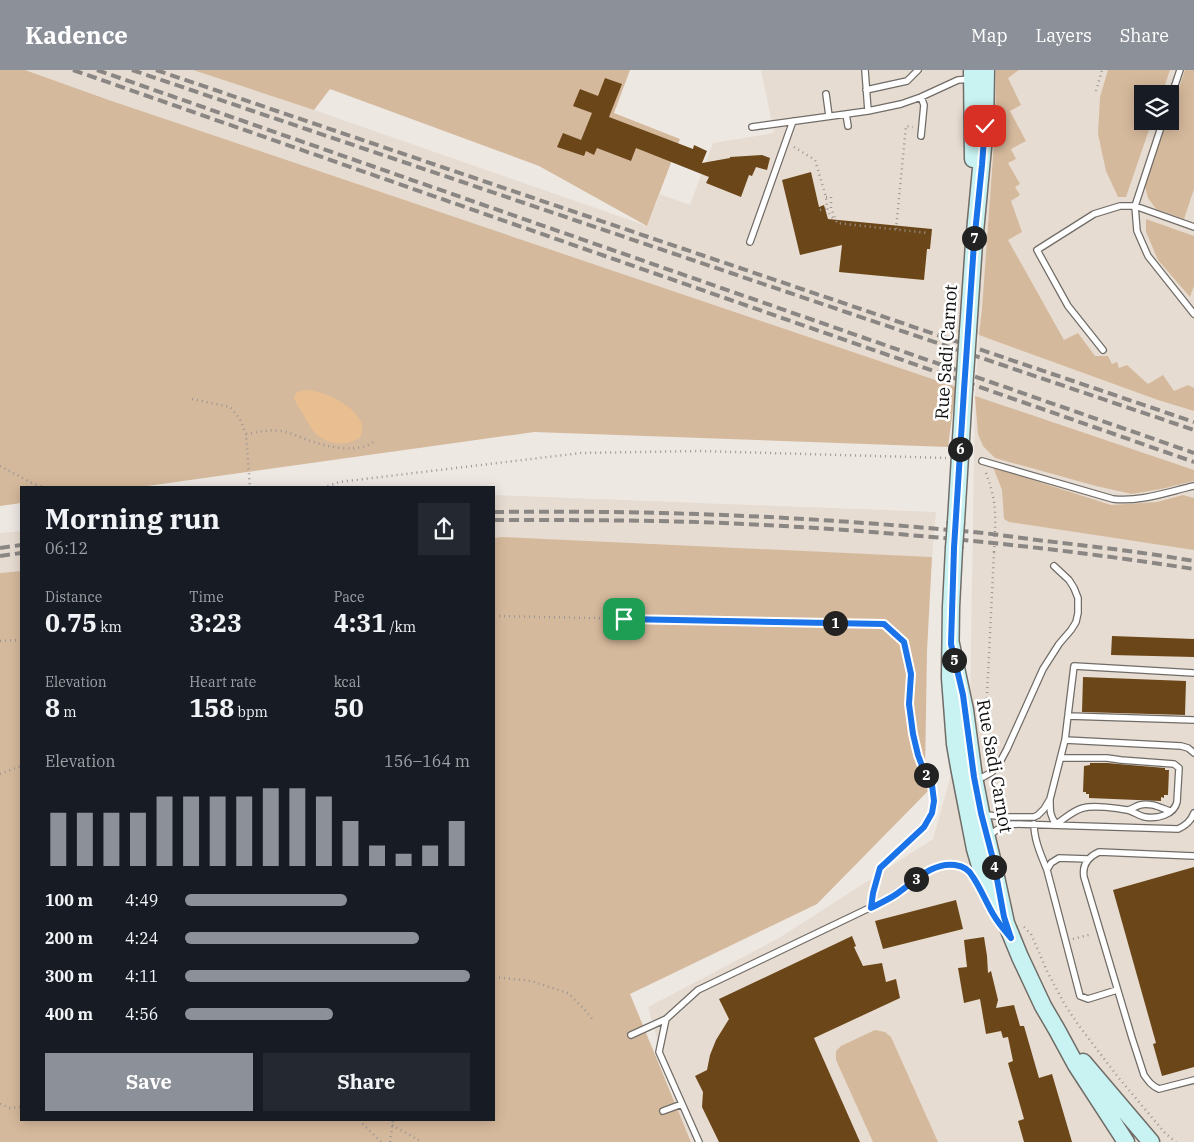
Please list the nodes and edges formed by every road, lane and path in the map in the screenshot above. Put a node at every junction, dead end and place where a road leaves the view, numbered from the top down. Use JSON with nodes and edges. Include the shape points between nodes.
{"nodes":[{"id":1,"x":865,"y":70,"type":"edge"},
{"id":2,"x":910,"y":70,"type":"edge"},
{"id":3,"x":918,"y":70,"type":"edge"},
{"id":4,"x":1102,"y":70,"type":"edge"},
{"id":5,"x":1180,"y":70,"type":"edge"},
{"id":6,"x":979,"y":75,"type":"edge"},
{"id":7,"x":910,"y":79,"type":"junction"},
{"id":8,"x":1175,"y":85,"type":"edge"},
{"id":9,"x":866,"y":90,"type":"junction"},
{"id":10,"x":1096,"y":91,"type":"dead end"},
{"id":11,"x":826,"y":94,"type":"dead end"},
{"id":12,"x":922,"y":98,"type":"junction"},
{"id":13,"x":868,"y":111,"type":"junction"},
{"id":14,"x":846,"y":114,"type":"junction"},
{"id":15,"x":829,"y":116,"type":"junction"},
{"id":16,"x":792,"y":121,"type":"junction"},
{"id":17,"x":916,"y":125,"type":"dead end"},
{"id":18,"x":848,"y":126,"type":"dead end"},
{"id":19,"x":752,"y":127,"type":"dead end"},
{"id":20,"x":1160,"y":130,"type":"edge"},
{"id":21,"x":920,"y":136,"type":"dead end"},
{"id":22,"x":785,"y":144,"type":"junction"},
{"id":23,"x":826,"y":197,"type":"junction"},
{"id":24,"x":1135,"y":206,"type":"junction"},
{"id":25,"x":827,"y":208,"type":"junction"},
{"id":26,"x":820,"y":210,"type":"dead end"},
{"id":27,"x":835,"y":219,"type":"junction"},
{"id":28,"x":1194,"y":227,"type":"edge"},
{"id":29,"x":896,"y":229,"type":"junction"},
{"id":30,"x":928,"y":233,"type":"dead end"},
{"id":31,"x":750,"y":242,"type":"dead end"},
{"id":32,"x":1194,"y":314,"type":"edge"},
{"id":33,"x":1102,"y":350,"type":"dead end"},
{"id":34,"x":192,"y":400,"type":"dead end"},
{"id":35,"x":246,"y":434,"type":"junction"},
{"id":36,"x":375,"y":441,"type":"dead end"},
{"id":37,"x":960,"y":459,"type":"junction"},
{"id":38,"x":982,"y":461,"type":"joint"},
{"id":39,"x":0,"y":466,"type":"edge"},
{"id":40,"x":40,"y":486,"type":"edge"},
{"id":41,"x":250,"y":486,"type":"edge"},
{"id":42,"x":328,"y":486,"type":"edge"},
{"id":43,"x":1194,"y":486,"type":"edge"},
{"id":44,"x":1054,"y":566,"type":"dead end"},
{"id":45,"x":495,"y":616,"type":"edge"},
{"id":46,"x":20,"y":640,"type":"edge"},
{"id":47,"x":0,"y":641,"type":"edge"},
{"id":48,"x":951,"y":644,"type":"junction"},
{"id":49,"x":1194,"y":673,"type":"edge"},
{"id":50,"x":1068,"y":716,"type":"junction"},
{"id":51,"x":1194,"y":720,"type":"edge"},
{"id":52,"x":1065,"y":740,"type":"junction"},
{"id":53,"x":985,"y":745,"type":"dead end"},
{"id":54,"x":1194,"y":754,"type":"edge"},
{"id":55,"x":1061,"y":758,"type":"junction"},
{"id":56,"x":20,"y":766,"type":"edge"},
{"id":57,"x":0,"y":774,"type":"edge"},
{"id":58,"x":974,"y":777,"type":"junction"},
{"id":59,"x":1050,"y":799,"type":"junction"},
{"id":60,"x":1128,"y":810,"type":"junction"},
{"id":61,"x":1170,"y":811,"type":"junction"},
{"id":62,"x":1194,"y":814,"type":"edge"},
{"id":63,"x":975,"y":817,"type":"junction"},
{"id":64,"x":1034,"y":824,"type":"junction"},
{"id":65,"x":1056,"y":824,"type":"junction"},
{"id":66,"x":980,"y":839,"type":"junction"},
{"id":67,"x":1194,"y":856,"type":"edge"},
{"id":68,"x":1088,"y":858,"type":"junction"},
{"id":69,"x":1047,"y":870,"type":"junction"},
{"id":70,"x":871,"y":908,"type":"junction"},
{"id":71,"x":1008,"y":931,"type":"junction"},
{"id":72,"x":1100,"y":932,"type":"junction"},
{"id":73,"x":1066,"y":941,"type":"junction"},
{"id":74,"x":495,"y":978,"type":"edge"},
{"id":75,"x":1117,"y":990,"type":"junction"},
{"id":76,"x":666,"y":1019,"type":"junction"},
{"id":77,"x":593,"y":1020,"type":"dead end"},
{"id":78,"x":1057,"y":1030,"type":"junction"},
{"id":79,"x":631,"y":1034,"type":"dead end"},
{"id":80,"x":1194,"y":1080,"type":"edge"},
{"id":81,"x":0,"y":1104,"type":"edge"},
{"id":82,"x":682,"y":1104,"type":"junction"},
{"id":83,"x":20,"y":1107,"type":"edge"},
{"id":84,"x":663,"y":1111,"type":"dead end"},
{"id":85,"x":360,"y":1121,"type":"edge"},
{"id":86,"x":394,"y":1121,"type":"edge"},
{"id":87,"x":392,"y":1125,"type":"junction"},
{"id":88,"x":1165,"y":1133,"type":"dead end"},
{"id":89,"x":381,"y":1142,"type":"edge"},
{"id":90,"x":390,"y":1142,"type":"edge"},
{"id":91,"x":422,"y":1142,"type":"edge"},
{"id":92,"x":699,"y":1142,"type":"edge"},
{"id":93,"x":1126,"y":1142,"type":"edge"},
{"id":94,"x":1152,"y":1142,"type":"edge"},
{"id":95,"x":1176,"y":1142,"type":"edge"}],
"edges":[{"from":1,"to":9,"type":"lane"},
{"from":2,"to":7,"type":"lane"},
{"from":3,"to":7,"type":"lane"},
{"from":4,"to":10,"type":"path"},
{"from":5,"to":8,"type":"lane"},
{"from":6,"to":12,"type":"lane","via":[[958,80]]},
{"from":6,"to":37,"type":"main road","name":"Rue Sadi Carnot","bridge":true,"via":[[974,243]]},
{"from":7,"to":9,"type":"lane"},
{"from":9,"to":13,"type":"lane"},
{"from":11,"to":15,"type":"lane"},
{"from":12,"to":13,"type":"lane"},
{"from":12,"to":21,"type":"lane"},
{"from":13,"to":14,"type":"lane"},
{"from":14,"to":15,"type":"lane"},
{"from":14,"to":18,"type":"lane"},
{"from":15,"to":16,"type":"lane"},
{"from":16,"to":19,"type":"lane"},
{"from":16,"to":22,"type":"lane"},
{"from":17,"to":29,"type":"path","via":[[906,126]]},
{"from":20,"to":24,"type":"lane"},
{"from":22,"to":23,"type":"path","via":[[815,160]]},
{"from":22,"to":31,"type":"lane"},
{"from":23,"to":25,"type":"path"},
{"from":23,"to":27,"type":"path","via":[[831,197]]},
{"from":24,"to":28,"type":"lane"},
{"from":24,"to":32,"type":"lane","via":[[1137,231],[1148,256]]},
{"from":24,"to":33,"type":"lane","via":[[1120,206],[1094,214],[1037,250],[1068,306]]},
{"from":25,"to":26,"type":"path"},
{"from":25,"to":27,"type":"path"},
{"from":27,"to":29,"type":"path","via":[[837,224]]},
{"from":29,"to":30,"type":"path"},
{"from":34,"to":35,"type":"path","via":[[230,407],[240,418]]},
{"from":35,"to":36,"type":"path","via":[[282,431],[316,443],[345,448],[360,448]]},
{"from":35,"to":41,"type":"path"},
{"from":37,"to":42,"type":"path","via":[[699,451],[581,453],[339,482]]},
{"from":37,"to":48,"type":"main road","name":"Rue Sadi Carnot","bridge":true},
{"from":38,"to":43,"type":"lane","via":[[1102,497],[1124,500]]},
{"from":38,"to":53,"type":"path","bridge":true,"via":[[996,509]]},
{"from":39,"to":40,"type":"path"},
{"from":44,"to":58,"type":"lane","via":[[1074,588],[1079,605],[1076,622],[1043,669],[1000,762],[992,772]]},
{"from":45,"to":70,"type":"path","via":[[884,624],[904,642],[911,674],[909,704],[913,734],[925,774],[932,785],[934,801],[924,827],[880,868]]},
{"from":46,"to":47,"type":"path"},
{"from":48,"to":58,"type":"main road","name":"Rue Sadi Carnot","via":[[965,710]]},
{"from":48,"to":63,"type":"main road","name":"Rue Sadi Carnot","via":[[950,678],[959,767]]},
{"from":49,"to":50,"type":"lane","via":[[1074,666]]},
{"from":50,"to":51,"type":"lane"},
{"from":50,"to":52,"type":"lane"},
{"from":52,"to":54,"type":"lane","via":[[1181,746]]},
{"from":52,"to":55,"type":"lane"},
{"from":55,"to":59,"type":"lane"},
{"from":55,"to":61,"type":"lane","via":[[1170,762],[1179,768],[1177,802]]},
{"from":56,"to":57,"type":"path"},
{"from":58,"to":63,"type":"main road","name":"Rue Sadi Carnot"},
{"from":59,"to":63,"type":"lane","via":[[1034,817]]},
{"from":59,"to":65,"type":"lane","via":[[1051,818]]},
{"from":60,"to":61,"type":"lane","via":[[1146,804]]},
{"from":60,"to":61,"type":"lane","via":[[1144,817],[1158,818]]},
{"from":60,"to":65,"type":"lane","via":[[1083,808]]},
{"from":62,"to":65,"type":"lane","via":[[1178,829]]},
{"from":63,"to":66,"type":"main road","name":"Rue Sadi Carnot"},
{"from":64,"to":65,"type":"lane"},
{"from":64,"to":66,"type":"lane","via":[[1007,825]]},
{"from":64,"to":69,"type":"lane","via":[[1038,848]]},
{"from":66,"to":71,"type":"main road","name":"Rue Sadi Carnot","via":[[994,863]]},
{"from":67,"to":68,"type":"lane","via":[[1099,852]]},
{"from":68,"to":69,"type":"lane","via":[[1059,858]]},
{"from":68,"to":72,"type":"lane","via":[[1083,871]]},
{"from":69,"to":73,"type":"lane"},
{"from":70,"to":71,"type":"lane","via":[[939,866],[960,866],[972,874],[993,914]]},
{"from":70,"to":76,"type":"lane","via":[[698,990]]},
{"from":71,"to":78,"type":"main road","name":"Rue Sadi Carnot"},
{"from":72,"to":73,"type":"path"},
{"from":72,"to":75,"type":"lane"},
{"from":73,"to":75,"type":"lane","via":[[1080,996],[1088,999]]},
{"from":74,"to":77,"type":"path","via":[[531,982],[568,994]]},
{"from":75,"to":80,"type":"lane","via":[[1149,1082],[1160,1089]]},
{"from":76,"to":79,"type":"lane"},
{"from":76,"to":82,"type":"lane","via":[[658,1052]]},
{"from":78,"to":93,"type":"main road","name":"Rue Sadi Carnot","via":[[1082,1076]]},
{"from":78,"to":94,"type":"main road","name":"Rue Sadi Carnot"},
{"from":81,"to":83,"type":"path"},
{"from":82,"to":84,"type":"lane"},
{"from":82,"to":92,"type":"lane"},
{"from":85,"to":89,"type":"path"},
{"from":86,"to":87,"type":"path"},
{"from":87,"to":90,"type":"path"},
{"from":87,"to":91,"type":"path"},
{"from":88,"to":95,"type":"path"}]}
